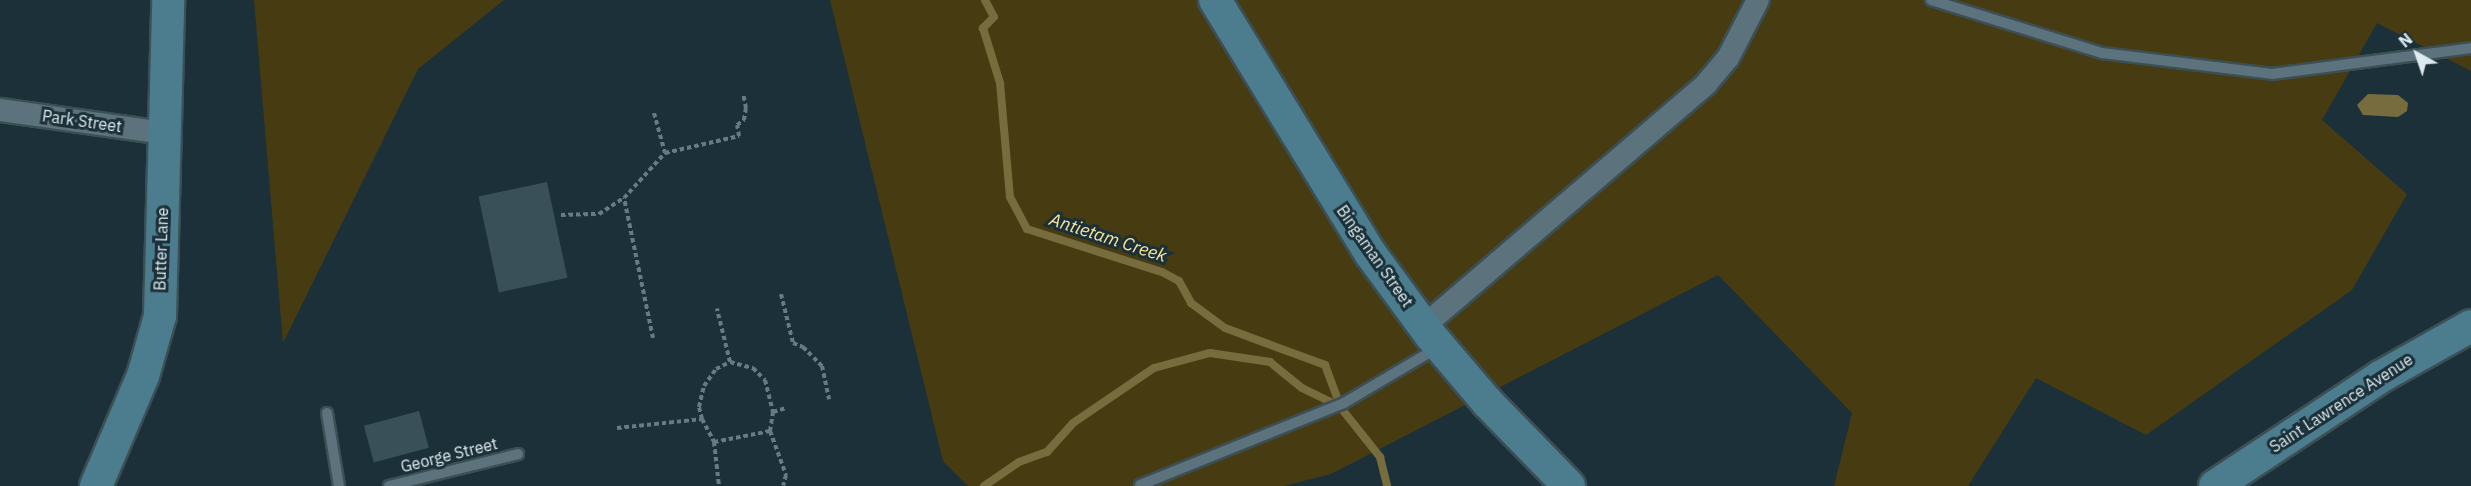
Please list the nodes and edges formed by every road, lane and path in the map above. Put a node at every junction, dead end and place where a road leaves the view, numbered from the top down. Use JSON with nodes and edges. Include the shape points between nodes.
{"nodes":[{"id":1,"x":168,"y":0,"type":"edge"},
{"id":2,"x":1215,"y":0,"type":"edge"},
{"id":3,"x":1758,"y":0,"type":"edge"},
{"id":4,"x":1931,"y":0,"type":"edge"},
{"id":5,"x":2471,"y":48,"type":"edge"},
{"id":6,"x":743,"y":93,"type":"dead end"},
{"id":7,"x":0,"y":110,"type":"edge"},
{"id":8,"x":654,"y":113,"type":"dead end"},
{"id":9,"x":165,"y":133,"type":"junction"},
{"id":10,"x":665,"y":153,"type":"junction"},
{"id":11,"x":624,"y":198,"type":"junction"},
{"id":12,"x":561,"y":215,"type":"dead end"},
{"id":13,"x":781,"y":294,"type":"dead end"},
{"id":14,"x":717,"y":309,"type":"dead end"},
{"id":15,"x":2471,"y":326,"type":"edge"},
{"id":16,"x":1432,"y":336,"type":"junction"},
{"id":17,"x":653,"y":338,"type":"dead end"},
{"id":18,"x":730,"y":362,"type":"junction"},
{"id":19,"x":829,"y":399,"type":"dead end"},
{"id":20,"x":786,"y":408,"type":"dead end"},
{"id":21,"x":773,"y":412,"type":"junction"},
{"id":22,"x":327,"y":413,"type":"dead end"},
{"id":23,"x":702,"y":419,"type":"junction"},
{"id":24,"x":617,"y":428,"type":"dead end"},
{"id":25,"x":770,"y":431,"type":"junction"},
{"id":26,"x":714,"y":442,"type":"junction"},
{"id":27,"x":518,"y":454,"type":"dead end"},
{"id":28,"x":1140,"y":485,"type":"edge"},
{"id":29,"x":96,"y":486,"type":"edge"},
{"id":30,"x":339,"y":486,"type":"edge"},
{"id":31,"x":388,"y":486,"type":"edge"},
{"id":32,"x":719,"y":486,"type":"edge"},
{"id":33,"x":783,"y":486,"type":"edge"},
{"id":34,"x":1569,"y":486,"type":"edge"},
{"id":35,"x":2215,"y":486,"type":"edge"}],
"edges":[{"from":1,"to":9,"type":"street","name":"Butter Lane"},
{"from":2,"to":16,"type":"street","name":"Bingaman Street","via":[[1327,185]]},
{"from":3,"to":16,"type":"street","via":[[1728,58],[1706,84]]},
{"from":4,"to":5,"type":"lane","via":[[2102,53],[2272,74]]},
{"from":6,"to":10,"type":"path","via":[[746,108],[744,120],[737,125],[739,136]]},
{"from":7,"to":9,"type":"street","name":"Park Street"},
{"from":8,"to":10,"type":"path"},
{"from":9,"to":29,"type":"street","name":"Butter Lane","via":[[160,316],[143,376]]},
{"from":10,"to":11,"type":"path"},
{"from":11,"to":12,"type":"path","via":[[599,214]]},
{"from":11,"to":17,"type":"path"},
{"from":13,"to":19,"type":"path","via":[[793,343],[803,346],[822,366]]},
{"from":14,"to":18,"type":"path"},
{"from":15,"to":35,"type":"street","name":"Saint Lawrence Avenue","via":[[2380,377]]},
{"from":16,"to":28,"type":"lane","via":[[1344,403]]},
{"from":16,"to":34,"type":"street","name":"Bingaman Street","via":[[1488,403]]},
{"from":18,"to":21,"type":"path","via":[[753,368],[765,380]]},
{"from":18,"to":23,"type":"path","via":[[716,369],[704,386],[699,407]]},
{"from":20,"to":21,"type":"path"},
{"from":21,"to":25,"type":"path"},
{"from":22,"to":30,"type":"lane"},
{"from":23,"to":24,"type":"path"},
{"from":23,"to":26,"type":"path"},
{"from":25,"to":26,"type":"path"},
{"from":25,"to":33,"type":"path","via":[[786,475]]},
{"from":26,"to":32,"type":"path"},
{"from":27,"to":31,"type":"lane","name":"George Street"}]}
